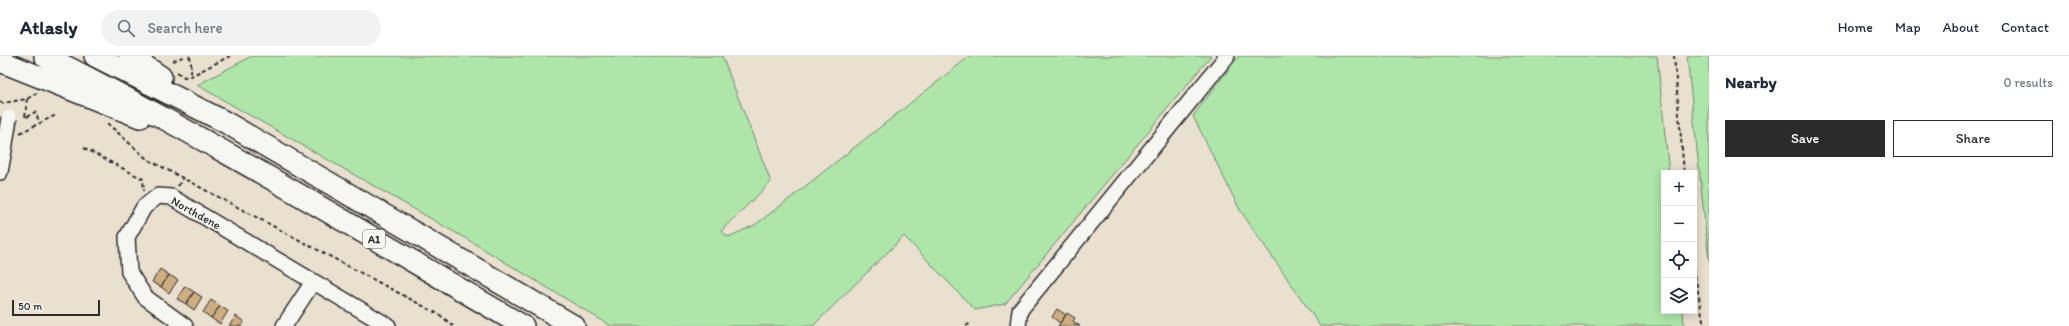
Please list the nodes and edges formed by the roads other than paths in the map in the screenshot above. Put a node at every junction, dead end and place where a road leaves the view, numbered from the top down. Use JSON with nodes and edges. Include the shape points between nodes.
{"nodes":[{"id":1,"x":46,"y":56,"type":"edge"},
{"id":2,"x":95,"y":56,"type":"edge"},
{"id":3,"x":130,"y":56,"type":"edge"},
{"id":4,"x":1227,"y":56,"type":"edge"},
{"id":5,"x":0,"y":60,"type":"edge"},
{"id":6,"x":10,"y":118,"type":"dead end"},
{"id":7,"x":225,"y":122,"type":"junction"},
{"id":8,"x":226,"y":152,"type":"junction"},
{"id":9,"x":0,"y":172,"type":"edge"},
{"id":10,"x":313,"y":282,"type":"junction"},
{"id":11,"x":185,"y":326,"type":"edge"},
{"id":12,"x":284,"y":326,"type":"edge"},
{"id":13,"x":388,"y":326,"type":"edge"},
{"id":14,"x":523,"y":326,"type":"edge"},
{"id":15,"x":574,"y":326,"type":"edge"},
{"id":16,"x":1018,"y":326,"type":"edge"}],
"edges":[{"from":1,"to":8,"type":"highway","number":"A1","via":[[126,96]]},
{"from":2,"to":7,"type":"highway","number":"A1"},
{"from":3,"to":7,"type":"highway","number":"A1"},
{"from":4,"to":16,"type":"street","via":[[1020,310]]},
{"from":5,"to":8,"type":"highway","number":"A1"},
{"from":6,"to":9,"type":"street","bridge":true},
{"from":7,"to":15,"type":"highway","number":"A1"},
{"from":8,"to":14,"type":"highway","number":"A1"},
{"from":10,"to":11,"type":"street","name":"Northdene","via":[[171,197],[158,196],[144,207],[127,237],[129,272],[146,297]]},
{"from":10,"to":12,"type":"street"},
{"from":10,"to":13,"type":"street","name":"Northdene"}]}
